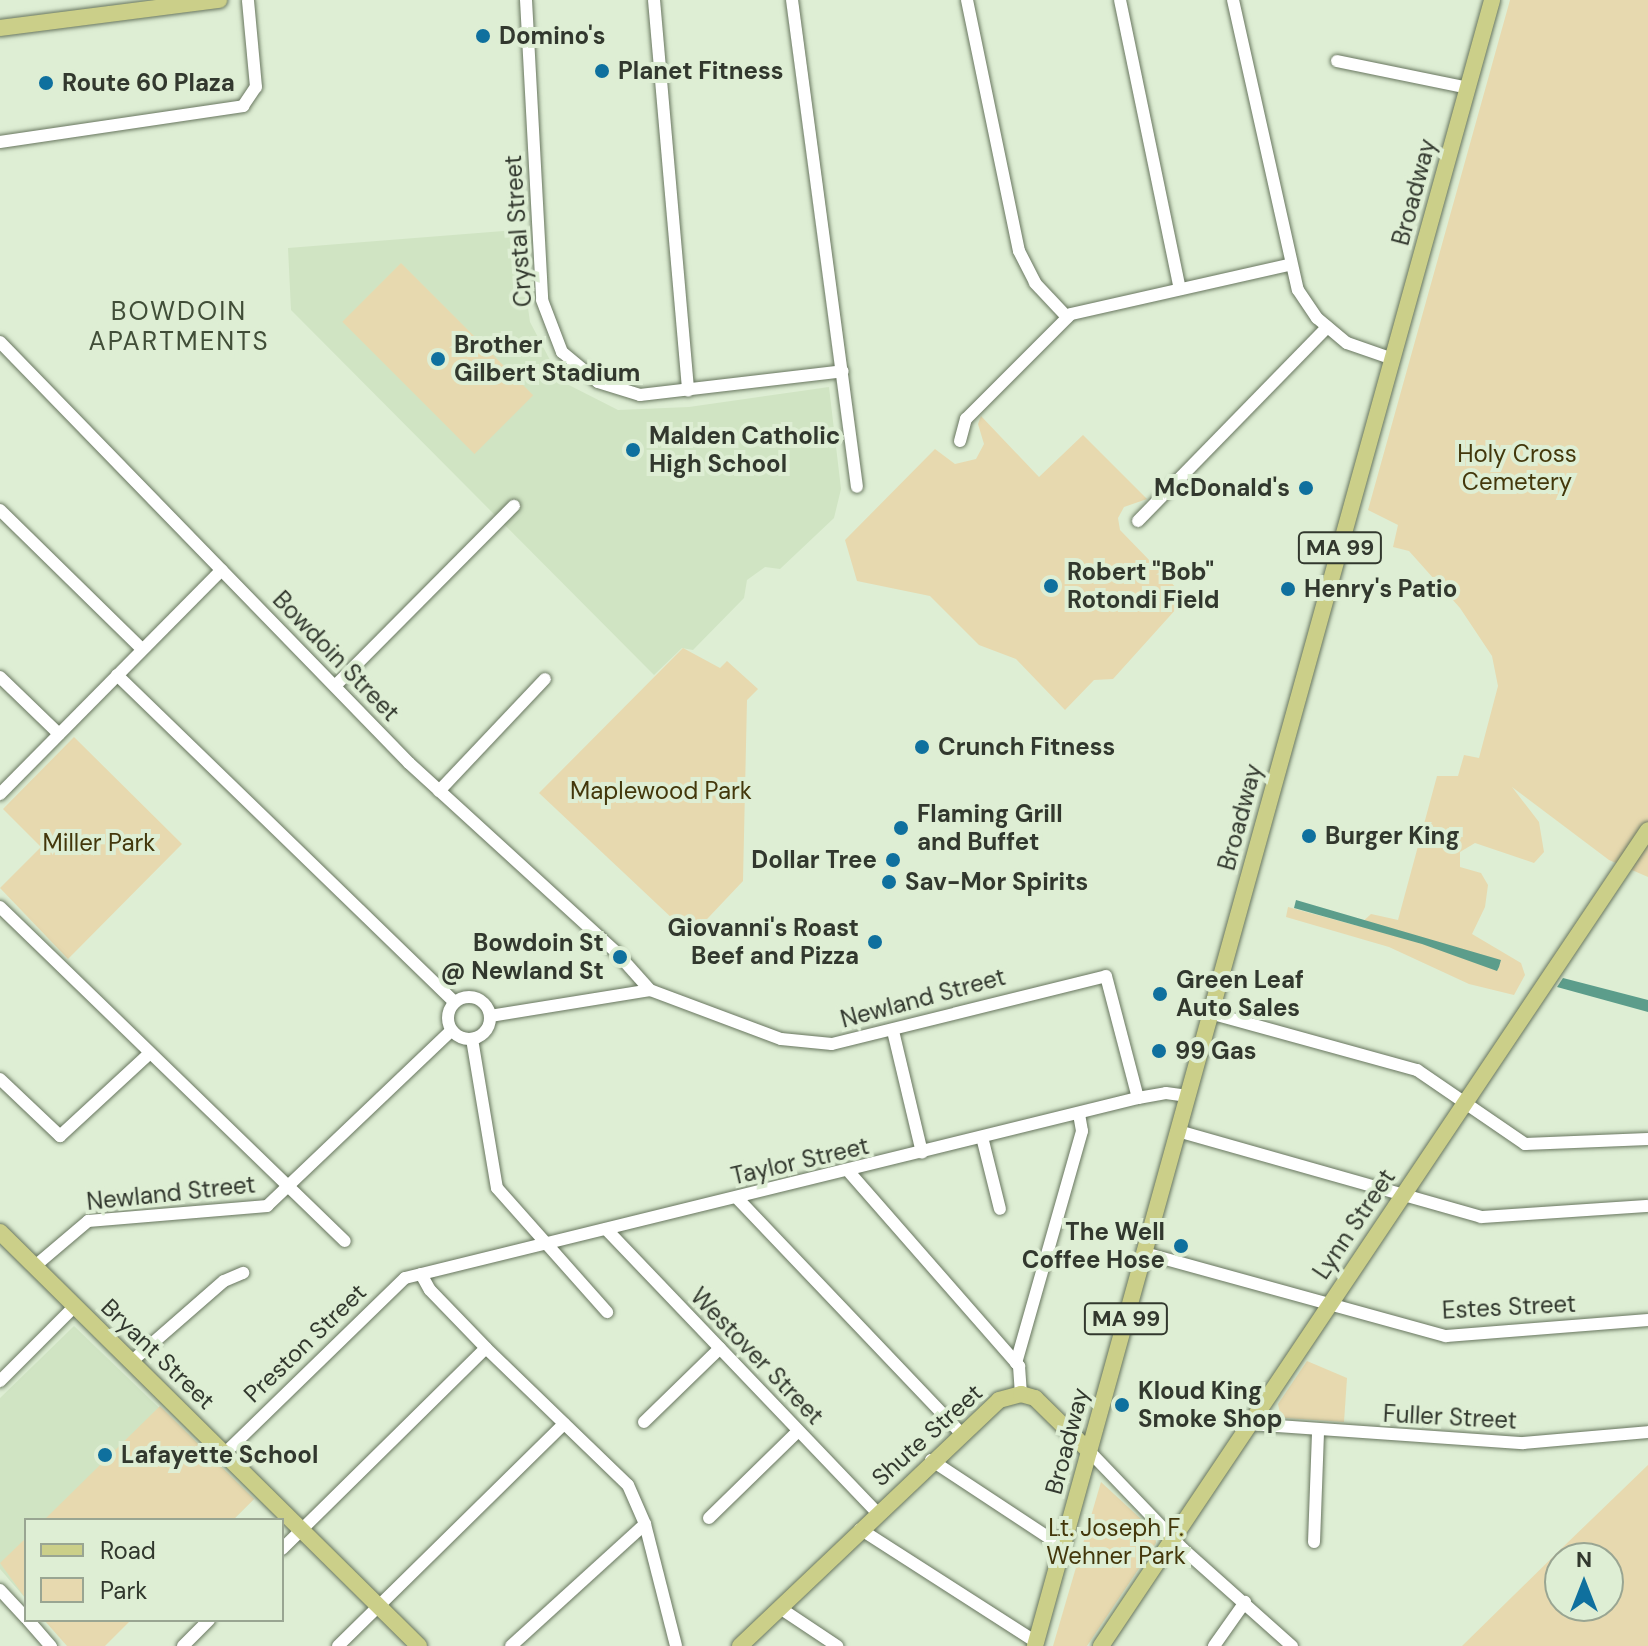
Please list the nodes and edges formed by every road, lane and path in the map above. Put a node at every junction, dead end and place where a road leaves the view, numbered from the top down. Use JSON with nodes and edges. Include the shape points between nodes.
{"nodes":[{"id":1,"x":219,"y":0,"type":"edge"},
{"id":2,"x":248,"y":0,"type":"edge"},
{"id":3,"x":526,"y":0,"type":"edge"},
{"id":4,"x":654,"y":0,"type":"edge"},
{"id":5,"x":792,"y":0,"type":"edge"},
{"id":6,"x":967,"y":0,"type":"edge"},
{"id":7,"x":1120,"y":0,"type":"edge"},
{"id":8,"x":1233,"y":0,"type":"edge"},
{"id":9,"x":1492,"y":0,"type":"edge"},
{"id":10,"x":0,"y":28,"type":"edge"},
{"id":11,"x":1337,"y":61,"type":"dead end"},
{"id":12,"x":1468,"y":88,"type":"junction"},
{"id":13,"x":0,"y":142,"type":"edge"},
{"id":14,"x":1289,"y":265,"type":"junction"},
{"id":15,"x":1180,"y":289,"type":"junction"},
{"id":16,"x":1067,"y":317,"type":"junction"},
{"id":17,"x":1327,"y":327,"type":"junction"},
{"id":18,"x":0,"y":342,"type":"edge"},
{"id":19,"x":1393,"y":359,"type":"junction"},
{"id":20,"x":843,"y":371,"type":"junction"},
{"id":21,"x":688,"y":391,"type":"junction"},
{"id":22,"x":960,"y":441,"type":"dead end"},
{"id":23,"x":857,"y":487,"type":"dead end"},
{"id":24,"x":514,"y":506,"type":"dead end"},
{"id":25,"x":0,"y":510,"type":"edge"},
{"id":26,"x":1138,"y":521,"type":"dead end"},
{"id":27,"x":222,"y":570,"type":"junction"},
{"id":28,"x":142,"y":649,"type":"junction"},
{"id":29,"x":117,"y":675,"type":"junction"},
{"id":30,"x":0,"y":677,"type":"edge"},
{"id":31,"x":545,"y":679,"type":"dead end"},
{"id":32,"x":335,"y":686,"type":"junction"},
{"id":33,"x":59,"y":734,"type":"junction"},
{"id":34,"x":439,"y":791,"type":"junction"},
{"id":35,"x":0,"y":794,"type":"edge"},
{"id":36,"x":1648,"y":830,"type":"edge"},
{"id":37,"x":0,"y":907,"type":"edge"},
{"id":38,"x":650,"y":990,"type":"junction"},
{"id":39,"x":454,"y":1002,"type":"junction"},
{"id":40,"x":1210,"y":1013,"type":"junction"},
{"id":41,"x":490,"y":1016,"type":"junction"},
{"id":42,"x":451,"y":1031,"type":"junction"},
{"id":43,"x":893,"y":1031,"type":"junction"},
{"id":44,"x":472,"y":1039,"type":"junction"},
{"id":45,"x":150,"y":1053,"type":"junction"},
{"id":46,"x":0,"y":1079,"type":"edge"},
{"id":47,"x":1188,"y":1096,"type":"junction"},
{"id":48,"x":1138,"y":1098,"type":"junction"},
{"id":49,"x":1464,"y":1103,"type":"junction"},
{"id":50,"x":1079,"y":1114,"type":"junction"},
{"id":51,"x":1178,"y":1131,"type":"junction"},
{"id":52,"x":982,"y":1137,"type":"junction"},
{"id":53,"x":1648,"y":1139,"type":"edge"},
{"id":54,"x":922,"y":1153,"type":"junction"},
{"id":55,"x":850,"y":1173,"type":"junction"},
{"id":56,"x":288,"y":1187,"type":"junction"},
{"id":57,"x":1403,"y":1195,"type":"junction"},
{"id":58,"x":737,"y":1198,"type":"junction"},
{"id":59,"x":1648,"y":1206,"type":"edge"},
{"id":60,"x":1000,"y":1209,"type":"dead end"},
{"id":61,"x":606,"y":1229,"type":"junction"},
{"id":62,"x":0,"y":1232,"type":"edge"},
{"id":63,"x":345,"y":1241,"type":"dead end"},
{"id":64,"x":547,"y":1244,"type":"junction"},
{"id":65,"x":1144,"y":1253,"type":"junction"},
{"id":66,"x":35,"y":1266,"type":"junction"},
{"id":67,"x":243,"y":1273,"type":"dead end"},
{"id":68,"x":421,"y":1274,"type":"junction"},
{"id":69,"x":1329,"y":1305,"type":"junction"},
{"id":70,"x":75,"y":1306,"type":"junction"},
{"id":71,"x":607,"y":1312,"type":"dead end"},
{"id":72,"x":1648,"y":1320,"type":"edge"},
{"id":73,"x":486,"y":1348,"type":"junction"},
{"id":74,"x":720,"y":1348,"type":"junction"},
{"id":75,"x":131,"y":1362,"type":"junction"},
{"id":76,"x":1016,"y":1363,"type":"junction"},
{"id":77,"x":0,"y":1381,"type":"edge"},
{"id":78,"x":1021,"y":1394,"type":"junction"},
{"id":79,"x":644,"y":1422,"type":"dead end"},
{"id":80,"x":564,"y":1424,"type":"junction"},
{"id":81,"x":1249,"y":1424,"type":"junction"},
{"id":82,"x":798,"y":1431,"type":"junction"},
{"id":83,"x":1318,"y":1431,"type":"junction"},
{"id":84,"x":960,"y":1432,"type":"junction"},
{"id":85,"x":1648,"y":1432,"type":"edge"},
{"id":86,"x":1089,"y":1451,"type":"junction"},
{"id":87,"x":225,"y":1453,"type":"junction"},
{"id":88,"x":931,"y":1460,"type":"junction"},
{"id":89,"x":877,"y":1513,"type":"junction"},
{"id":90,"x":709,"y":1518,"type":"dead end"},
{"id":91,"x":645,"y":1524,"type":"junction"},
{"id":92,"x":303,"y":1528,"type":"junction"},
{"id":93,"x":860,"y":1529,"type":"junction"},
{"id":94,"x":1174,"y":1537,"type":"junction"},
{"id":95,"x":1314,"y":1542,"type":"dead end"},
{"id":96,"x":284,"y":1547,"type":"edge"},
{"id":97,"x":1063,"y":1547,"type":"junction"},
{"id":98,"x":0,"y":1590,"type":"edge"},
{"id":99,"x":1245,"y":1602,"type":"junction"},
{"id":100,"x":380,"y":1604,"type":"junction"},
{"id":101,"x":780,"y":1608,"type":"junction"},
{"id":102,"x":24,"y":1616,"type":"edge"},
{"id":103,"x":30,"y":1622,"type":"edge"},
{"id":104,"x":207,"y":1622,"type":"edge"},
{"id":105,"x":1036,"y":1644,"type":"edge"},
{"id":106,"x":51,"y":1646,"type":"edge"},
{"id":107,"x":183,"y":1646,"type":"edge"},
{"id":108,"x":338,"y":1646,"type":"edge"},
{"id":109,"x":419,"y":1646,"type":"edge"},
{"id":110,"x":511,"y":1646,"type":"edge"},
{"id":111,"x":676,"y":1646,"type":"edge"},
{"id":112,"x":740,"y":1646,"type":"edge"},
{"id":113,"x":837,"y":1646,"type":"edge"},
{"id":114,"x":1101,"y":1646,"type":"edge"},
{"id":115,"x":1214,"y":1646,"type":"edge"},
{"id":116,"x":1292,"y":1646,"type":"edge"}],
"edges":[{"from":1,"to":10,"type":"main road"},
{"from":2,"to":13,"type":"street","via":[[256,87],[243,106]]},
{"from":3,"to":21,"type":"street","name":"Crystal Street","via":[[542,300],[553,337],[572,364],[612,389],[640,395]]},
{"from":4,"to":21,"type":"street"},
{"from":5,"to":20,"type":"street"},
{"from":6,"to":16,"type":"street","via":[[1019,251],[1030,276]]},
{"from":7,"to":15,"type":"street"},
{"from":8,"to":14,"type":"street"},
{"from":9,"to":12,"type":"main road","name":"Broadway","number":"MA 99"},
{"from":11,"to":12,"type":"street"},
{"from":12,"to":19,"type":"main road","name":"Broadway","number":"MA 99"},
{"from":14,"to":15,"type":"street"},
{"from":14,"to":17,"type":"street","via":[[1303,300]]},
{"from":15,"to":16,"type":"street"},
{"from":16,"to":22,"type":"street","via":[[966,419]]},
{"from":17,"to":19,"type":"street","via":[[1360,350]]},
{"from":17,"to":26,"type":"street"},
{"from":18,"to":27,"type":"street","name":"Bowdoin Street"},
{"from":19,"to":40,"type":"main road","name":"Broadway","number":"MA 99"},
{"from":20,"to":21,"type":"street","name":"Crystal Street"},
{"from":20,"to":23,"type":"street"},
{"from":24,"to":32,"type":"street"},
{"from":25,"to":28,"type":"street"},
{"from":27,"to":28,"type":"street"},
{"from":27,"to":32,"type":"street","name":"Bowdoin Street"},
{"from":28,"to":29,"type":"street"},
{"from":29,"to":33,"type":"street"},
{"from":29,"to":39,"type":"street"},
{"from":30,"to":33,"type":"street"},
{"from":31,"to":34,"type":"street"},
{"from":32,"to":34,"type":"street","name":"Bowdoin Street"},
{"from":33,"to":35,"type":"street"},
{"from":34,"to":38,"type":"street","name":"Bowdoin Street","via":[[616,952]]},
{"from":36,"to":49,"type":"main road","name":"Lynn Street"},
{"from":37,"to":45,"type":"street"},
{"from":38,"to":41,"type":"street","name":"Newland Street"},
{"from":38,"to":43,"type":"street","name":"Newland Street","via":[[781,1039],[832,1044]]},
{"from":39,"to":41,"type":"street","via":[[473,997],[485,1004]]},
{"from":39,"to":42,"type":"street","via":[[447,1016]]},
{"from":40,"to":47,"type":"main road","name":"Broadway","number":"MA 99"},
{"from":40,"to":49,"type":"street","via":[[1417,1070]]},
{"from":41,"to":44,"type":"street","via":[[486,1031]]},
{"from":42,"to":44,"type":"street"},
{"from":42,"to":56,"type":"street","name":"Newland Street"},
{"from":43,"to":48,"type":"street","name":"Newland Street","via":[[1106,976]]},
{"from":43,"to":54,"type":"street"},
{"from":44,"to":64,"type":"street","via":[[497,1188]]},
{"from":45,"to":46,"type":"street","via":[[60,1136]]},
{"from":45,"to":56,"type":"street"},
{"from":47,"to":48,"type":"street","name":"Taylor Street"},
{"from":47,"to":51,"type":"main road","name":"Broadway","number":"MA 99"},
{"from":48,"to":50,"type":"street","name":"Taylor Street"},
{"from":49,"to":53,"type":"street","via":[[1513,1140],[1537,1147]]},
{"from":49,"to":57,"type":"main road","name":"Lynn Street"},
{"from":50,"to":52,"type":"street","name":"Taylor Street"},
{"from":50,"to":76,"type":"street","via":[[1082,1131]]},
{"from":51,"to":57,"type":"street"},
{"from":51,"to":65,"type":"main road","name":"Broadway","number":"MA 99"},
{"from":52,"to":54,"type":"street","name":"Taylor Street"},
{"from":52,"to":60,"type":"street"},
{"from":54,"to":55,"type":"street","name":"Taylor Street"},
{"from":55,"to":58,"type":"street","name":"Taylor Street"},
{"from":55,"to":76,"type":"street"},
{"from":56,"to":63,"type":"street"},
{"from":56,"to":66,"type":"street","name":"Newland Street","via":[[267,1206],[250,1212],[83,1223]]},
{"from":57,"to":59,"type":"street","via":[[1502,1219]]},
{"from":57,"to":69,"type":"main road","name":"Lynn Street"},
{"from":58,"to":61,"type":"street","name":"Taylor Street"},
{"from":58,"to":84,"type":"street"},
{"from":61,"to":64,"type":"street","name":"Taylor Street"},
{"from":61,"to":74,"type":"street","name":"Westover Street"},
{"from":62,"to":66,"type":"main road","name":"Bryant Street"},
{"from":64,"to":68,"type":"street","name":"Taylor Street"},
{"from":64,"to":71,"type":"street"},
{"from":65,"to":69,"type":"street","name":"Estes Street"},
{"from":65,"to":86,"type":"main road","name":"Broadway","number":"MA 99"},
{"from":66,"to":70,"type":"main road","name":"Bryant Street"},
{"from":67,"to":75,"type":"street","via":[[224,1281]]},
{"from":68,"to":73,"type":"street"},
{"from":68,"to":87,"type":"street","name":"Preston Street","via":[[400,1282]]},
{"from":69,"to":72,"type":"street","name":"Estes Street","via":[[1446,1336]]},
{"from":69,"to":81,"type":"main road","name":"Lynn Street"},
{"from":70,"to":75,"type":"main road","name":"Bryant Street"},
{"from":70,"to":77,"type":"street"},
{"from":73,"to":80,"type":"street"},
{"from":73,"to":92,"type":"street"},
{"from":74,"to":79,"type":"street"},
{"from":74,"to":82,"type":"street","name":"Westover Street"},
{"from":75,"to":87,"type":"main road","name":"Bryant Street"},
{"from":76,"to":78,"type":"street"},
{"from":78,"to":84,"type":"main road","name":"Shute Street","via":[[993,1403]]},
{"from":78,"to":86,"type":"main road","name":"Shute Street","via":[[1038,1401]]},
{"from":80,"to":91,"type":"street","via":[[628,1485]]},
{"from":80,"to":100,"type":"street"},
{"from":81,"to":83,"type":"street","name":"Fuller Street"},
{"from":81,"to":94,"type":"main road","name":"Lynn Street"},
{"from":82,"to":89,"type":"street","name":"Westover Street"},
{"from":82,"to":90,"type":"street"},
{"from":83,"to":85,"type":"street","name":"Fuller Street","via":[[1531,1443]]},
{"from":83,"to":95,"type":"street"},
{"from":84,"to":88,"type":"main road","name":"Shute Street"},
{"from":86,"to":94,"type":"street","name":"Shute Street"},
{"from":86,"to":97,"type":"main road","name":"Broadway","number":"MA 99"},
{"from":87,"to":92,"type":"main road","name":"Bryant Street"},
{"from":88,"to":89,"type":"main road","name":"Shute Street"},
{"from":88,"to":97,"type":"street"},
{"from":89,"to":93,"type":"main road","name":"Shute Street"},
{"from":91,"to":110,"type":"street"},
{"from":91,"to":111,"type":"street"},
{"from":92,"to":96,"type":"street"},
{"from":92,"to":100,"type":"main road","name":"Bryant Street"},
{"from":93,"to":101,"type":"main road","name":"Shute Street"},
{"from":93,"to":105,"type":"street"},
{"from":94,"to":99,"type":"street","name":"Shute Street"},
{"from":94,"to":114,"type":"main road","name":"Lynn Street"},
{"from":97,"to":105,"type":"main road","name":"Broadway","number":"MA 99"},
{"from":98,"to":102,"type":"street"},
{"from":99,"to":115,"type":"street"},
{"from":99,"to":116,"type":"street","name":"Shute Street"},
{"from":100,"to":108,"type":"street"},
{"from":100,"to":109,"type":"main road","name":"Bryant Street"},
{"from":101,"to":112,"type":"main road","name":"Shute Street"},
{"from":101,"to":113,"type":"street"},
{"from":103,"to":106,"type":"street"},
{"from":104,"to":107,"type":"street"}]}
